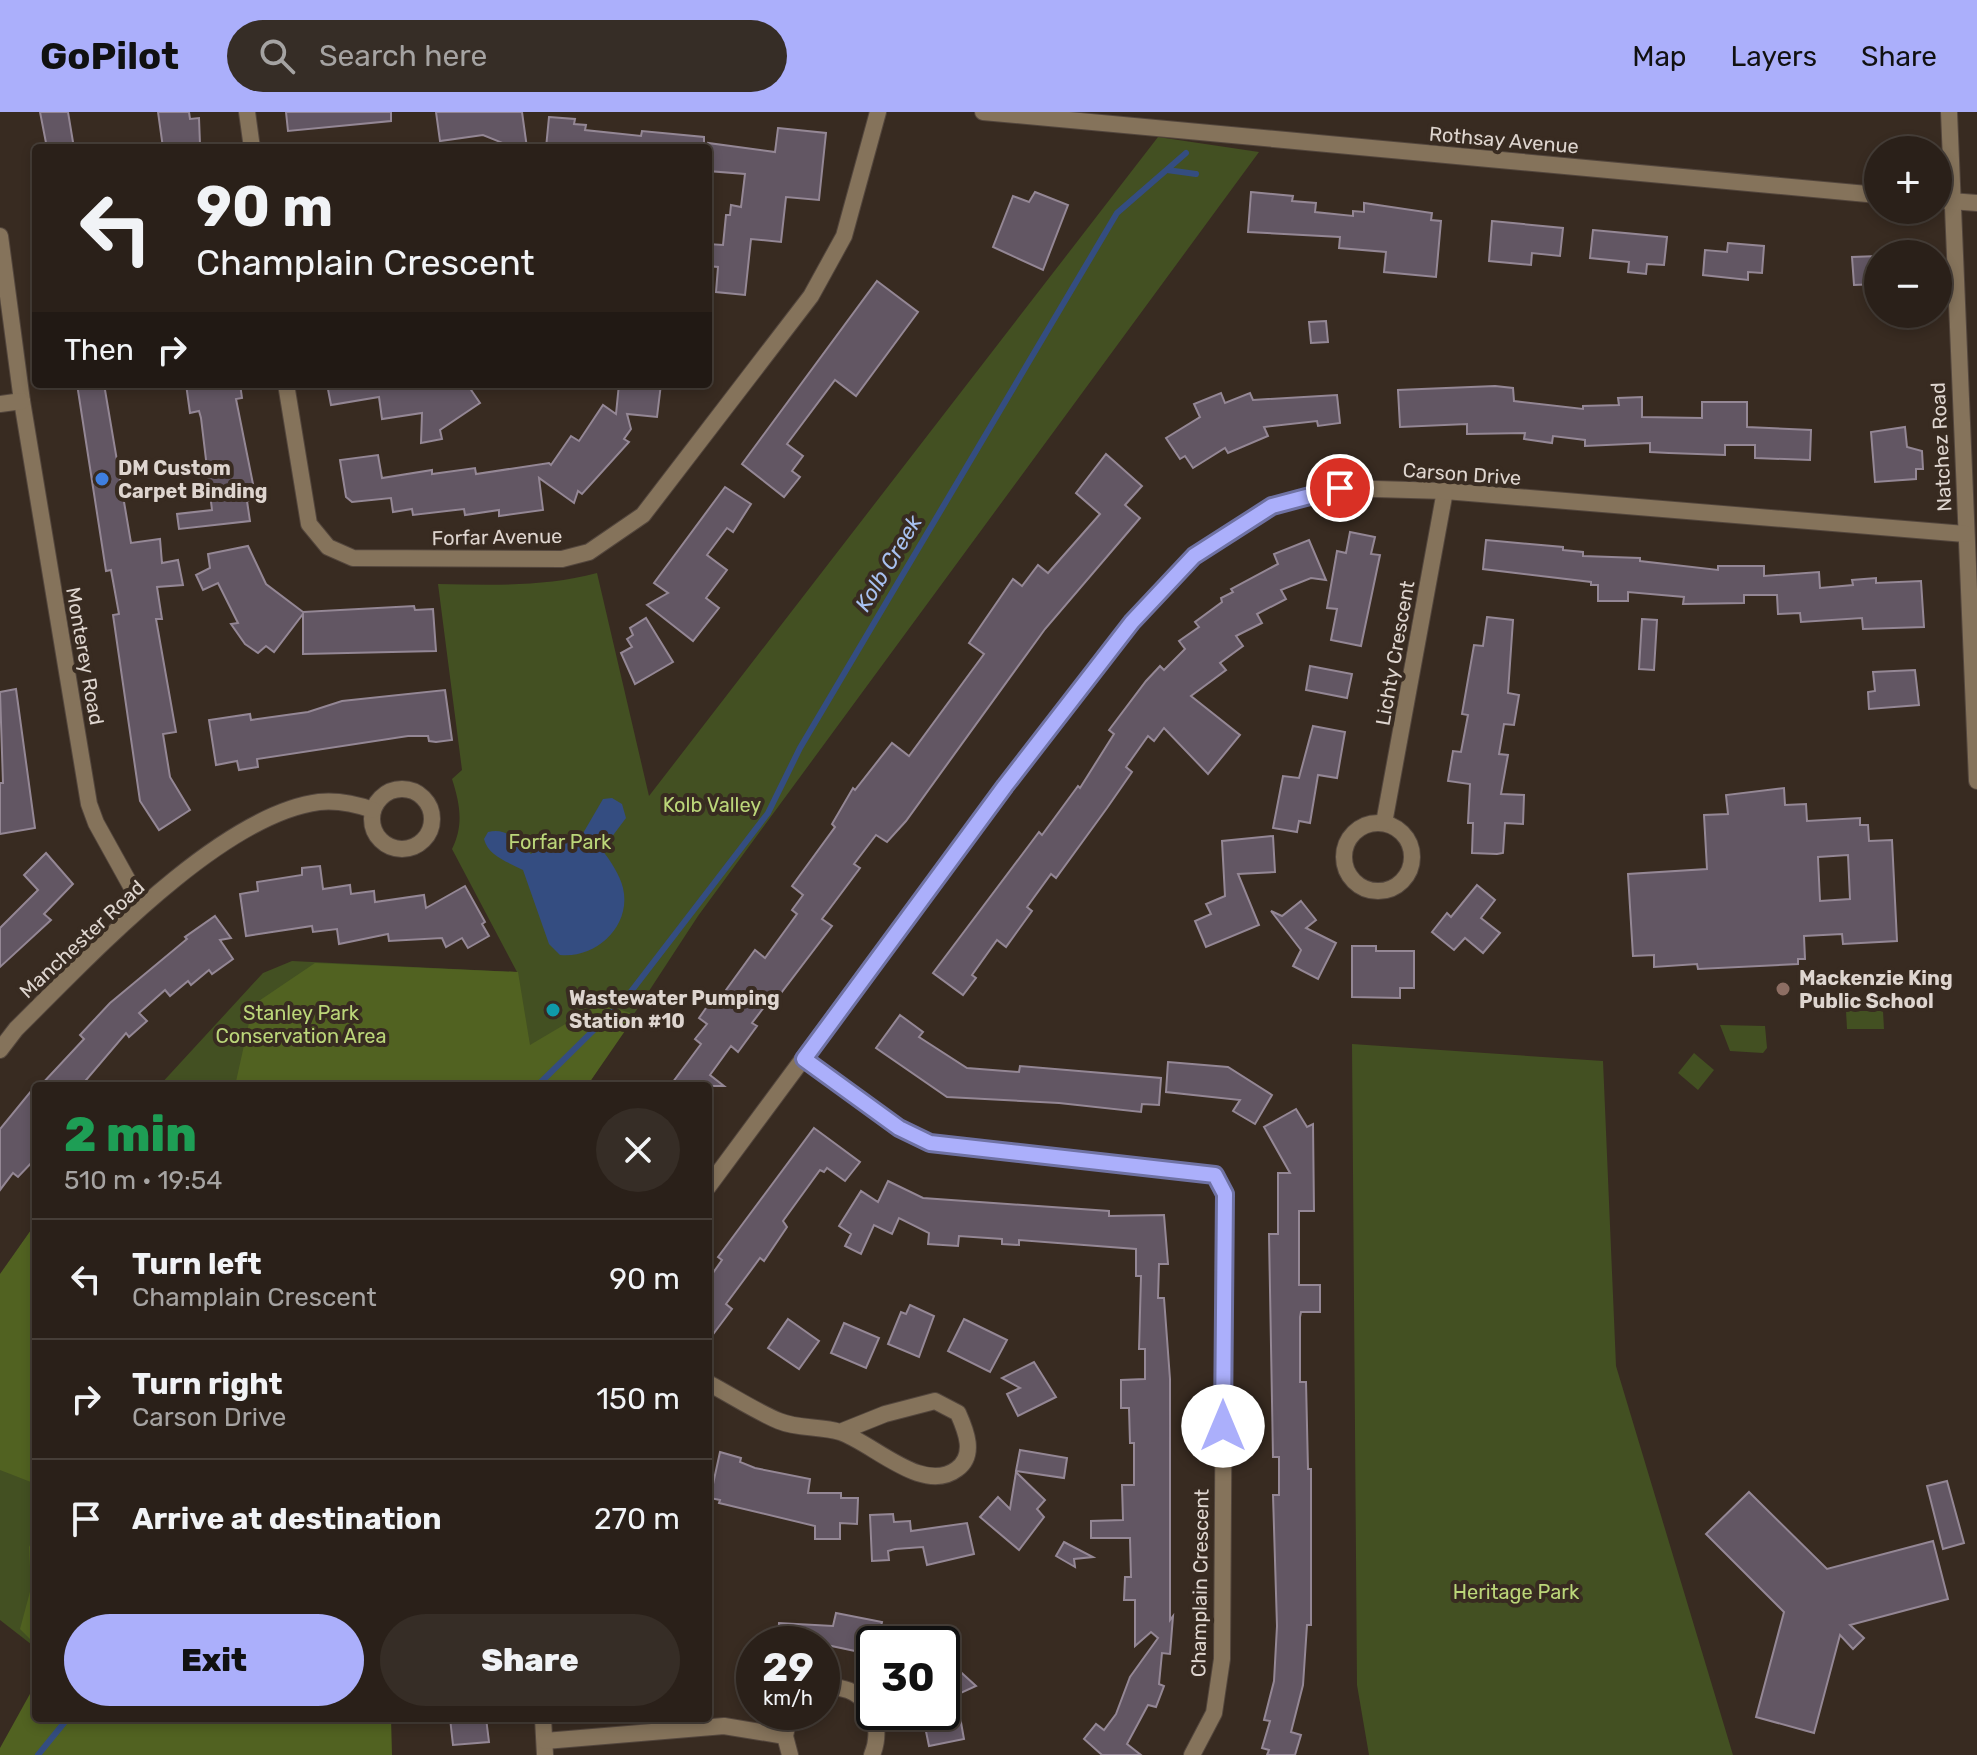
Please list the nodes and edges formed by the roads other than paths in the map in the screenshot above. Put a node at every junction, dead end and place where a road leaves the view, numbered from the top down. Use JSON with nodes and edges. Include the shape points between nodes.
{"nodes":[{"id":1,"x":247,"y":112,"type":"edge"},
{"id":2,"x":878,"y":112,"type":"edge"},
{"id":3,"x":983,"y":112,"type":"edge"},
{"id":4,"x":1949,"y":112,"type":"edge"},
{"id":5,"x":1948,"y":136,"type":"edge"},
{"id":6,"x":251,"y":144,"type":"edge"},
{"id":7,"x":1864,"y":194,"type":"edge"},
{"id":8,"x":1952,"y":201,"type":"edge"},
{"id":9,"x":1977,"y":203,"type":"edge"},
{"id":10,"x":1946,"y":224,"type":"edge"},
{"id":11,"x":0,"y":236,"type":"edge"},
{"id":12,"x":287,"y":388,"type":"edge"},
{"id":13,"x":22,"y":401,"type":"junction"},
{"id":14,"x":0,"y":404,"type":"edge"},
{"id":15,"x":1445,"y":491,"type":"junction"},
{"id":16,"x":1965,"y":534,"type":"junction"},
{"id":17,"x":1977,"y":781,"type":"edge"},
{"id":18,"x":373,"y":810,"type":"dead end"},
{"id":19,"x":1384,"y":823,"type":"junction"},
{"id":20,"x":142,"y":906,"type":"junction"},
{"id":21,"x":0,"y":1050,"type":"edge"},
{"id":22,"x":804,"y":1059,"type":"junction"},
{"id":23,"x":712,"y":1182,"type":"edge"},
{"id":24,"x":712,"y":1385,"type":"edge"},
{"id":25,"x":840,"y":1432,"type":"junction"},
{"id":26,"x":840,"y":1688,"type":"edge"},
{"id":27,"x":543,"y":1722,"type":"edge"},
{"id":28,"x":786,"y":1730,"type":"edge"},
{"id":29,"x":785,"y":1736,"type":"junction"},
{"id":30,"x":545,"y":1748,"type":"edge"},
{"id":31,"x":790,"y":1755,"type":"edge"},
{"id":32,"x":872,"y":1755,"type":"edge"},
{"id":33,"x":1192,"y":1755,"type":"edge"}],
"edges":[{"from":1,"to":6,"type":"street"},
{"from":2,"to":12,"type":"street","name":"Forfar Avenue","via":[[844,236],[811,296],[643,515],[589,552],[562,559],[353,558],[328,547],[309,524]]},
{"from":3,"to":7,"type":"street","name":"Rothsay Avenue"},
{"from":4,"to":5,"type":"street","name":"Natchez Road"},
{"from":8,"to":9,"type":"street"},
{"from":10,"to":16,"type":"street","name":"Natchez Road"},
{"from":11,"to":13,"type":"street","name":"Monterey Road"},
{"from":13,"to":14,"type":"street"},
{"from":13,"to":20,"type":"street","name":"Monterey Road","via":[[89,804]]},
{"from":15,"to":16,"type":"street","name":"Carson Drive"},
{"from":15,"to":19,"type":"street","name":"Lichty Crescent"},
{"from":15,"to":22,"type":"street","name":"Carson Drive","via":[[1340,488],[1272,506],[1194,556],[1123,633]]},
{"from":16,"to":17,"type":"street","name":"Natchez Road"},
{"from":18,"to":20,"type":"street","name":"Manchester Road","via":[[320,802],[286,811],[232,839]]},
{"from":19,"to":19,"type":"street","via":[[1406,837],[1412,862],[1398,885],[1371,890],[1348,874],[1344,848],[1359,828]]},
{"from":20,"to":21,"type":"street","name":"Manchester Road"},
{"from":22,"to":23,"type":"street","name":"Carson Drive"},
{"from":22,"to":33,"type":"street","name":"Champlain Crescent","via":[[899,1128],[930,1143],[1215,1175],[1225,1194],[1222,1659],[1214,1713]]},
{"from":24,"to":25,"type":"street","via":[[780,1422]]},
{"from":25,"to":25,"type":"street","via":[[931,1477],[948,1476],[962,1465],[968,1450],[958,1413],[935,1401]]},
{"from":26,"to":32,"type":"street","via":[[859,1695],[871,1709],[878,1725]]},
{"from":27,"to":30,"type":"street"},
{"from":28,"to":29,"type":"street"},
{"from":29,"to":30,"type":"street","via":[[724,1726]]},
{"from":29,"to":31,"type":"street"}]}
